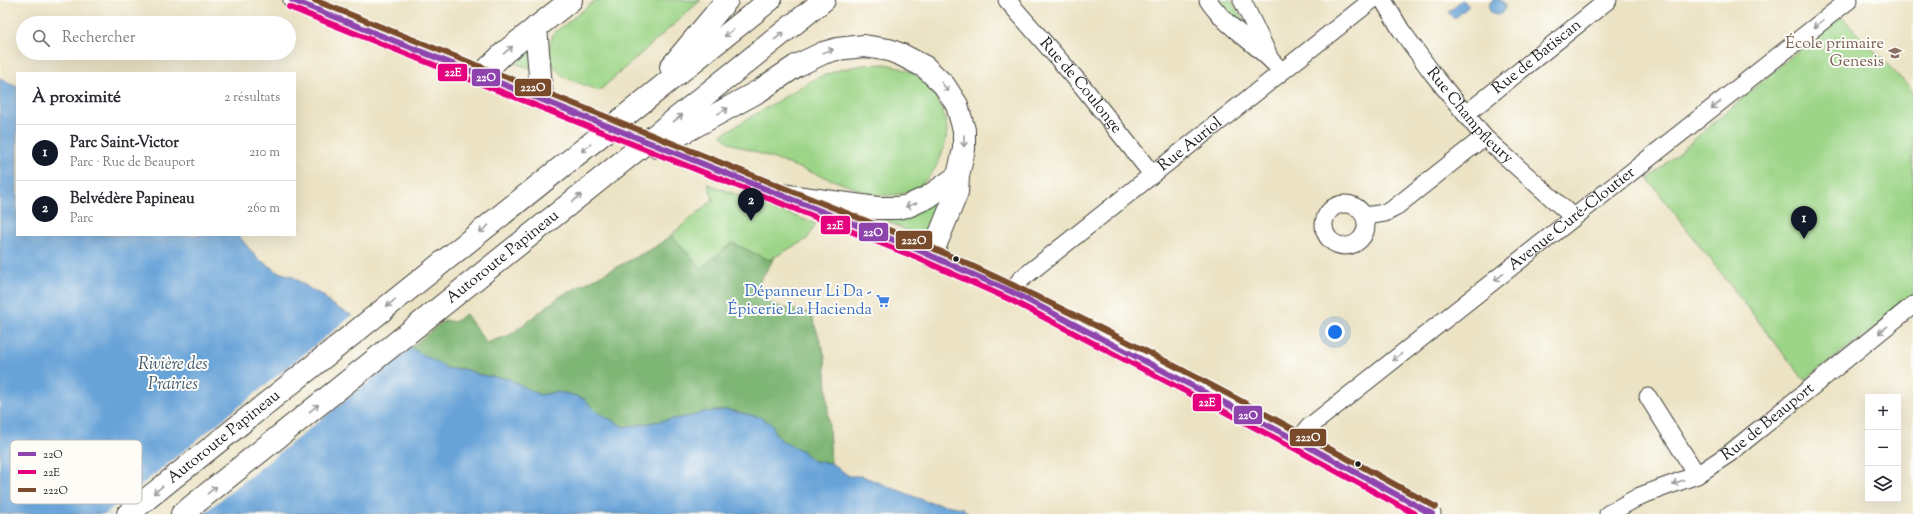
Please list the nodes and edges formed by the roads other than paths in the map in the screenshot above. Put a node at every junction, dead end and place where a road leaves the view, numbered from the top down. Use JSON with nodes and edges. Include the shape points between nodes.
{"nodes":[{"id":1,"x":292,"y":0,"type":"edge"},
{"id":2,"x":571,"y":0,"type":"edge"},
{"id":3,"x":728,"y":0,"type":"edge"},
{"id":4,"x":770,"y":0,"type":"edge"},
{"id":5,"x":824,"y":0,"type":"edge"},
{"id":6,"x":1007,"y":0,"type":"edge"},
{"id":7,"x":1208,"y":0,"type":"edge"},
{"id":8,"x":1242,"y":0,"type":"edge"},
{"id":9,"x":1372,"y":0,"type":"edge"},
{"id":10,"x":1382,"y":0,"type":"edge"},
{"id":11,"x":1608,"y":0,"type":"edge"},
{"id":12,"x":1849,"y":0,"type":"edge"},
{"id":13,"x":536,"y":28,"type":"junction"},
{"id":14,"x":1269,"y":56,"type":"junction"},
{"id":15,"x":1281,"y":71,"type":"junction"},
{"id":16,"x":481,"y":75,"type":"junction"},
{"id":17,"x":542,"y":100,"type":"junction"},
{"id":18,"x":638,"y":106,"type":"junction"},
{"id":19,"x":1466,"y":114,"type":"junction"},
{"id":20,"x":1484,"y":136,"type":"junction"},
{"id":21,"x":1152,"y":174,"type":"junction"},
{"id":22,"x":958,"y":176,"type":"junction"},
{"id":23,"x":603,"y":177,"type":"junction"},
{"id":24,"x":781,"y":195,"type":"junction"},
{"id":25,"x":1366,"y":216,"type":"dead end"},
{"id":26,"x":1573,"y":218,"type":"junction"},
{"id":27,"x":931,"y":256,"type":"junction"},
{"id":28,"x":1012,"y":292,"type":"junction"},
{"id":29,"x":1913,"y":305,"type":"edge"},
{"id":30,"x":1648,"y":397,"type":"dead end"},
{"id":31,"x":1298,"y":441,"type":"junction"},
{"id":32,"x":1697,"y":475,"type":"junction"},
{"id":33,"x":142,"y":503,"type":"edge"},
{"id":34,"x":140,"y":504,"type":"edge"},
{"id":35,"x":128,"y":514,"type":"edge"},
{"id":36,"x":182,"y":514,"type":"edge"},
{"id":37,"x":1432,"y":514,"type":"edge"},
{"id":38,"x":1608,"y":514,"type":"edge"}],
"edges":[{"from":1,"to":16,"type":"street"},
{"from":2,"to":13,"type":"highway"},
{"from":3,"to":18,"type":"highway"},
{"from":4,"to":18,"type":"highway","name":"Autoroute Papineau","one_way":true},
{"from":23,"to":5,"type":"highway","name":"Autoroute Papineau","one_way":true},
{"from":6,"to":21,"type":"street","name":"Rue de Coulonge"},
{"from":7,"to":14,"type":"street","via":[[1235,29]]},
{"from":8,"to":14,"type":"street"},
{"from":9,"to":15,"type":"street","name":"Rue Auriol"},
{"from":10,"to":19,"type":"street","name":"Rue Champfleury","via":[[1414,49]]},
{"from":11,"to":19,"type":"street","name":"Rue de Batiscan"},
{"from":12,"to":26,"type":"street","name":"Avenue Curé-Cloutier","one_way":true},
{"from":16,"to":13,"type":"highway","one_way":true},
{"from":13,"to":17,"type":"highway"},
{"from":14,"to":15,"type":"street"},
{"from":15,"to":21,"type":"street","name":"Rue Auriol"},
{"from":16,"to":17,"type":"street"},
{"from":17,"to":24,"type":"street","bridge":true},
{"from":18,"to":33,"type":"highway","name":"Autoroute Papineau","one_way":true},
{"from":19,"to":20,"type":"street","name":"Rue Champfleury"},
{"from":20,"to":25,"type":"street","via":[[1393,208],[1385,213]]},
{"from":20,"to":26,"type":"street","name":"Rue Champfleury"},
{"from":21,"to":28,"type":"street","name":"Rue Auriol","via":[[1020,280]]},
{"from":23,"to":22,"type":"highway","one_way":true,"via":[[759,91],[809,59],[837,49],[864,46],[889,50],[913,60],[944,85],[957,105],[964,130],[963,158]]},
{"from":22,"to":24,"type":"highway","one_way":true,"via":[[928,197],[897,208],[877,208]]},
{"from":22,"to":27,"type":"highway","via":[[957,192]]},
{"from":36,"to":23,"type":"highway","name":"Autoroute Papineau","one_way":true},
{"from":24,"to":27,"type":"street"},
{"from":26,"to":31,"type":"street","name":"Avenue Curé-Cloutier","one_way":true,"via":[[1309,427]]},
{"from":27,"to":28,"type":"street"},
{"from":28,"to":31,"type":"street"},
{"from":29,"to":32,"type":"street","name":"Rue de Beauport","one_way":true,"via":[[1730,453]]},
{"from":30,"to":32,"type":"street"},
{"from":31,"to":37,"type":"street"},
{"from":32,"to":38,"type":"street","name":"Rue de Beauport","one_way":true,"via":[[1640,496]]},
{"from":34,"to":35,"type":"highway","name":"Autoroute Papineau","one_way":true}]}
